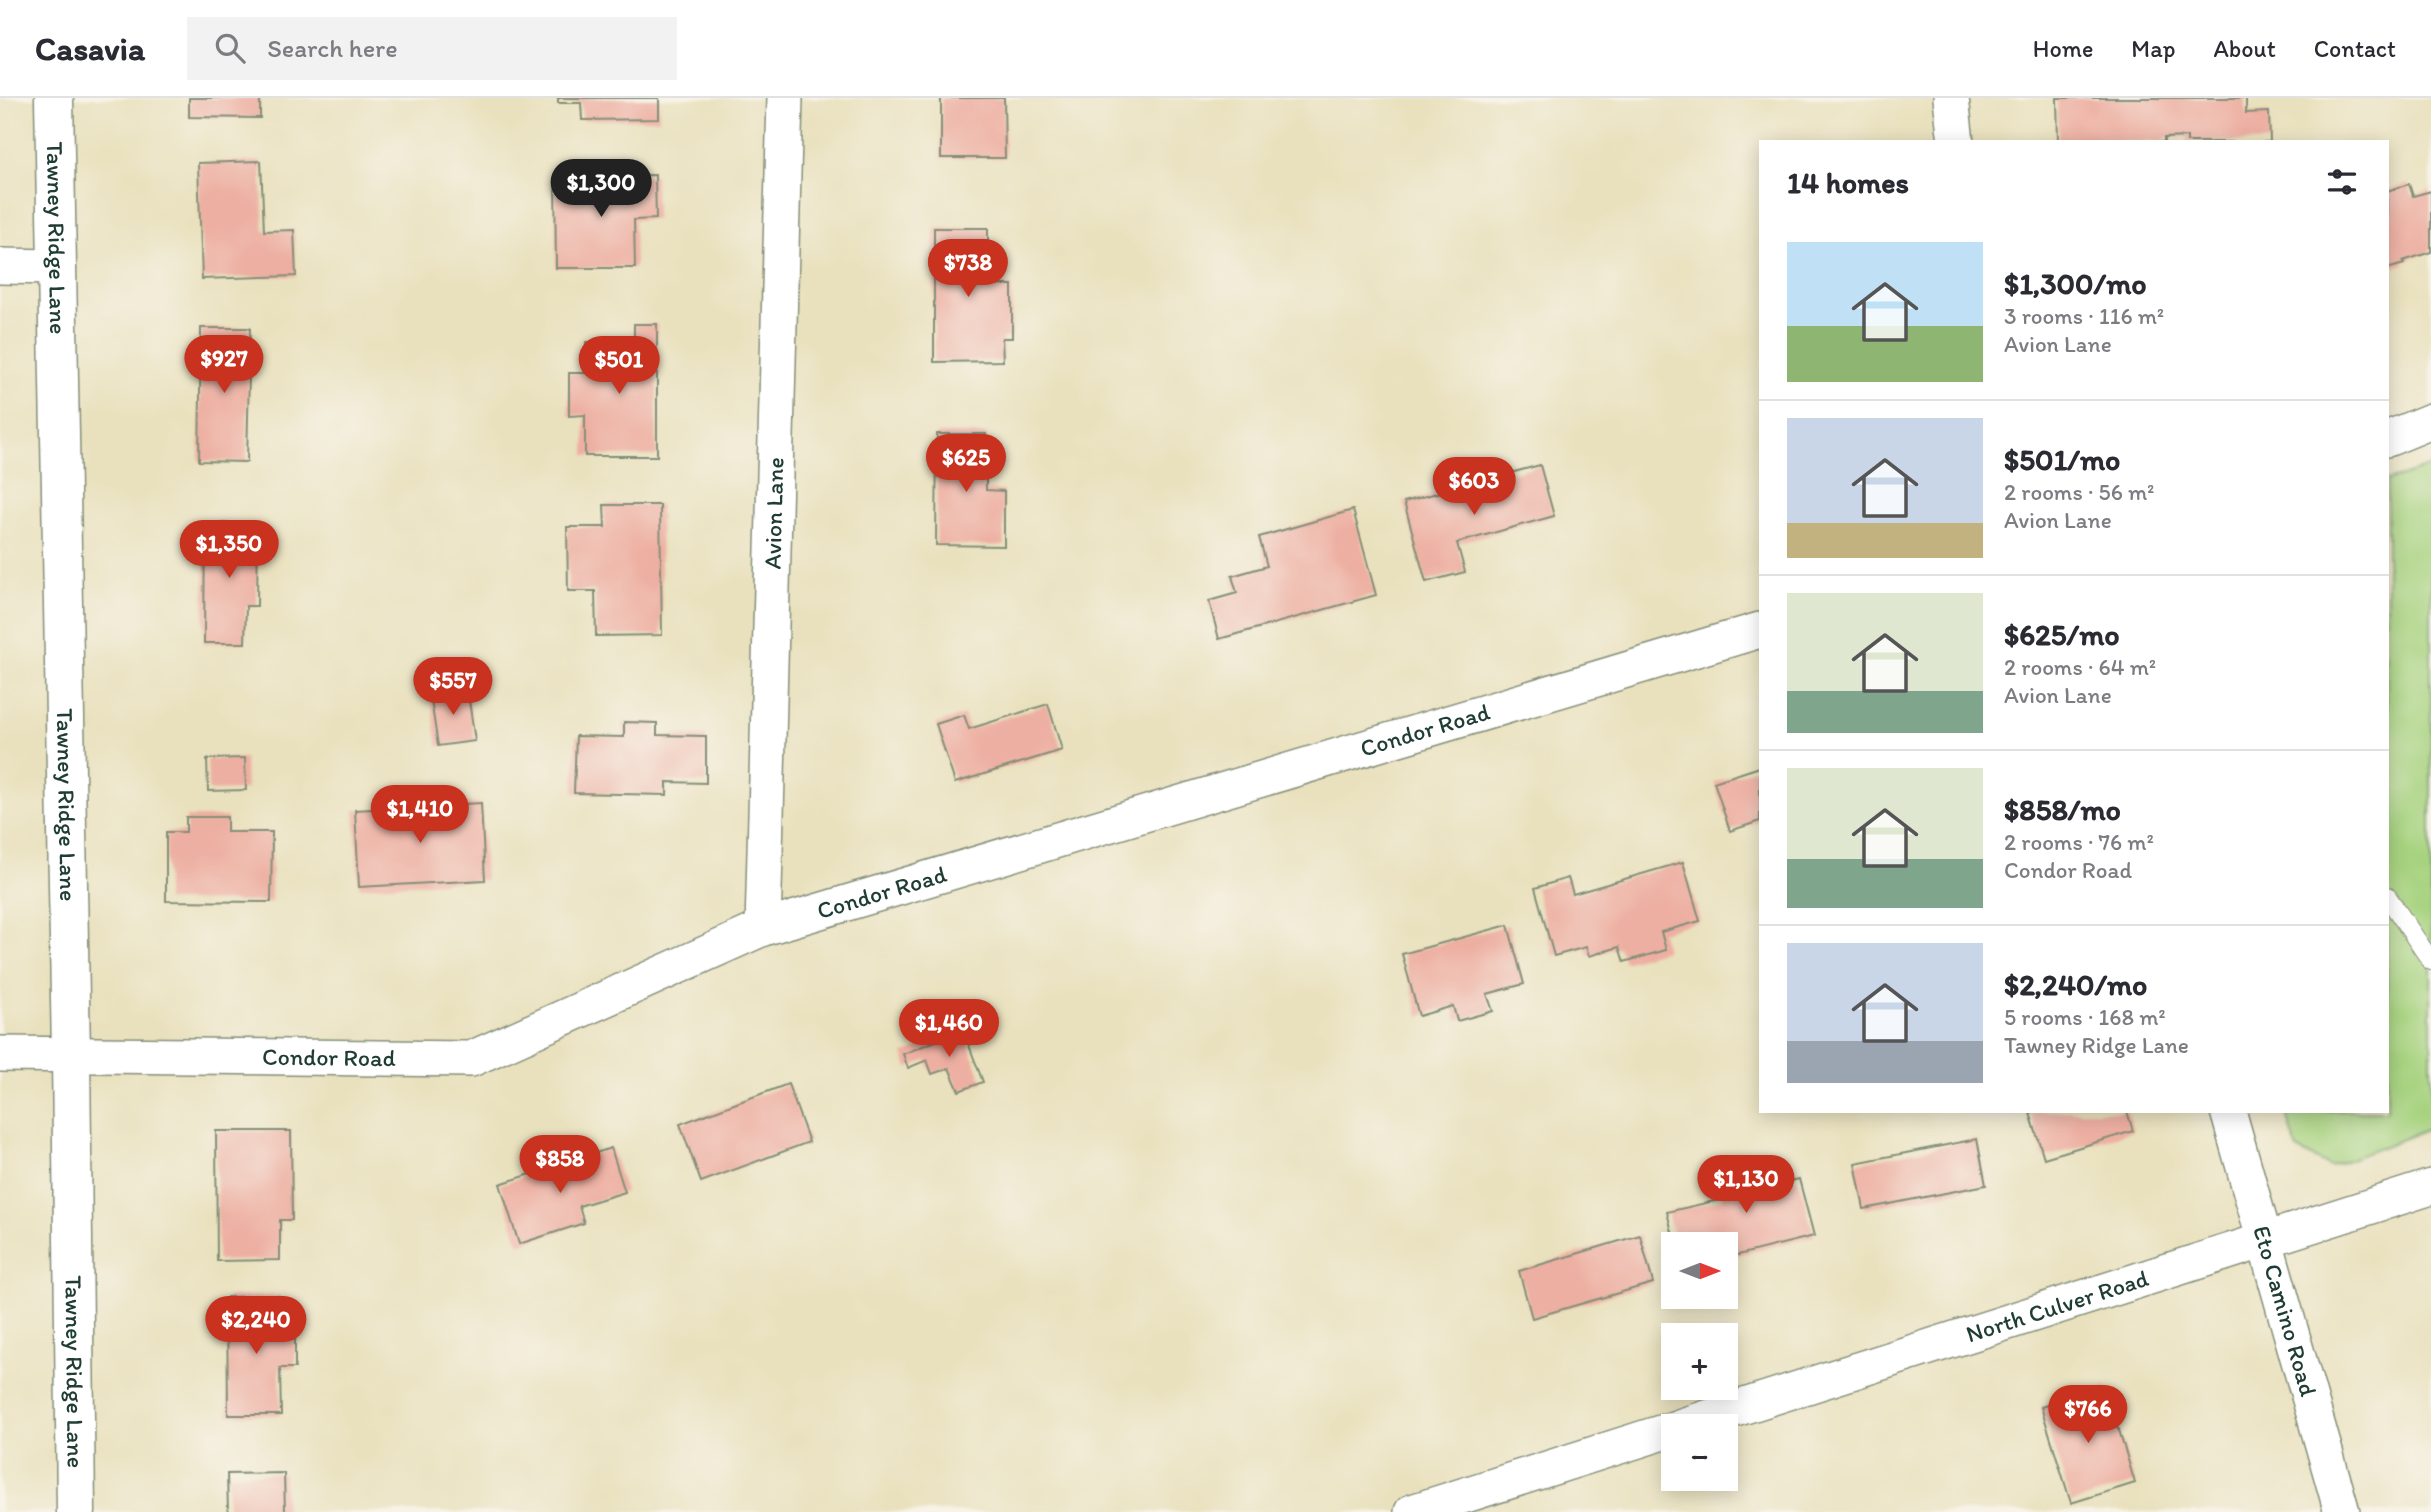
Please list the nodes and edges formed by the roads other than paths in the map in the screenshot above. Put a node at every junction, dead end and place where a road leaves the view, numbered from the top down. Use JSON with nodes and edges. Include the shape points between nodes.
{"nodes":[{"id":1,"x":54,"y":98,"type":"edge"},
{"id":2,"x":785,"y":98,"type":"edge"},
{"id":3,"x":1951,"y":98,"type":"edge"},
{"id":4,"x":1956,"y":140,"type":"edge"},
{"id":5,"x":0,"y":266,"type":"edge"},
{"id":6,"x":56,"y":267,"type":"junction"},
{"id":7,"x":2431,"y":421,"type":"edge"},
{"id":8,"x":2389,"y":438,"type":"edge"},
{"id":9,"x":1759,"y":630,"type":"edge"},
{"id":10,"x":2389,"y":899,"type":"edge"},
{"id":11,"x":763,"y":928,"type":"junction"},
{"id":12,"x":2431,"y":961,"type":"edge"},
{"id":13,"x":0,"y":1054,"type":"edge"},
{"id":14,"x":71,"y":1055,"type":"junction"},
{"id":15,"x":2229,"y":1113,"type":"edge"},
{"id":16,"x":2431,"y":1187,"type":"edge"},
{"id":17,"x":2266,"y":1241,"type":"junction"},
{"id":18,"x":1720,"y":1414,"type":"edge"},
{"id":19,"x":1661,"y":1433,"type":"edge"},
{"id":20,"x":76,"y":1512,"type":"edge"},
{"id":21,"x":1412,"y":1512,"type":"edge"},
{"id":22,"x":2342,"y":1512,"type":"edge"}],
"edges":[{"from":1,"to":6,"type":"street","name":"Tawney Ridge Lane"},
{"from":2,"to":11,"type":"street","name":"Avion Lane"},
{"from":3,"to":4,"type":"street"},
{"from":5,"to":6,"type":"street"},
{"from":6,"to":14,"type":"street","name":"Tawney Ridge Lane"},
{"from":7,"to":8,"type":"street"},
{"from":9,"to":11,"type":"street","name":"Condor Road"},
{"from":10,"to":12,"type":"lane"},
{"from":11,"to":14,"type":"street","name":"Condor Road","via":[[471,1059]]},
{"from":13,"to":14,"type":"street","name":"Condor Road"},
{"from":14,"to":20,"type":"street","name":"Tawney Ridge Lane"},
{"from":15,"to":17,"type":"street","name":"Eto Camino Road"},
{"from":16,"to":17,"type":"street","name":"North Culver Road"},
{"from":17,"to":18,"type":"street","name":"North Culver Road"},
{"from":17,"to":22,"type":"street","name":"Eto Camino Road"},
{"from":19,"to":21,"type":"street"}]}
